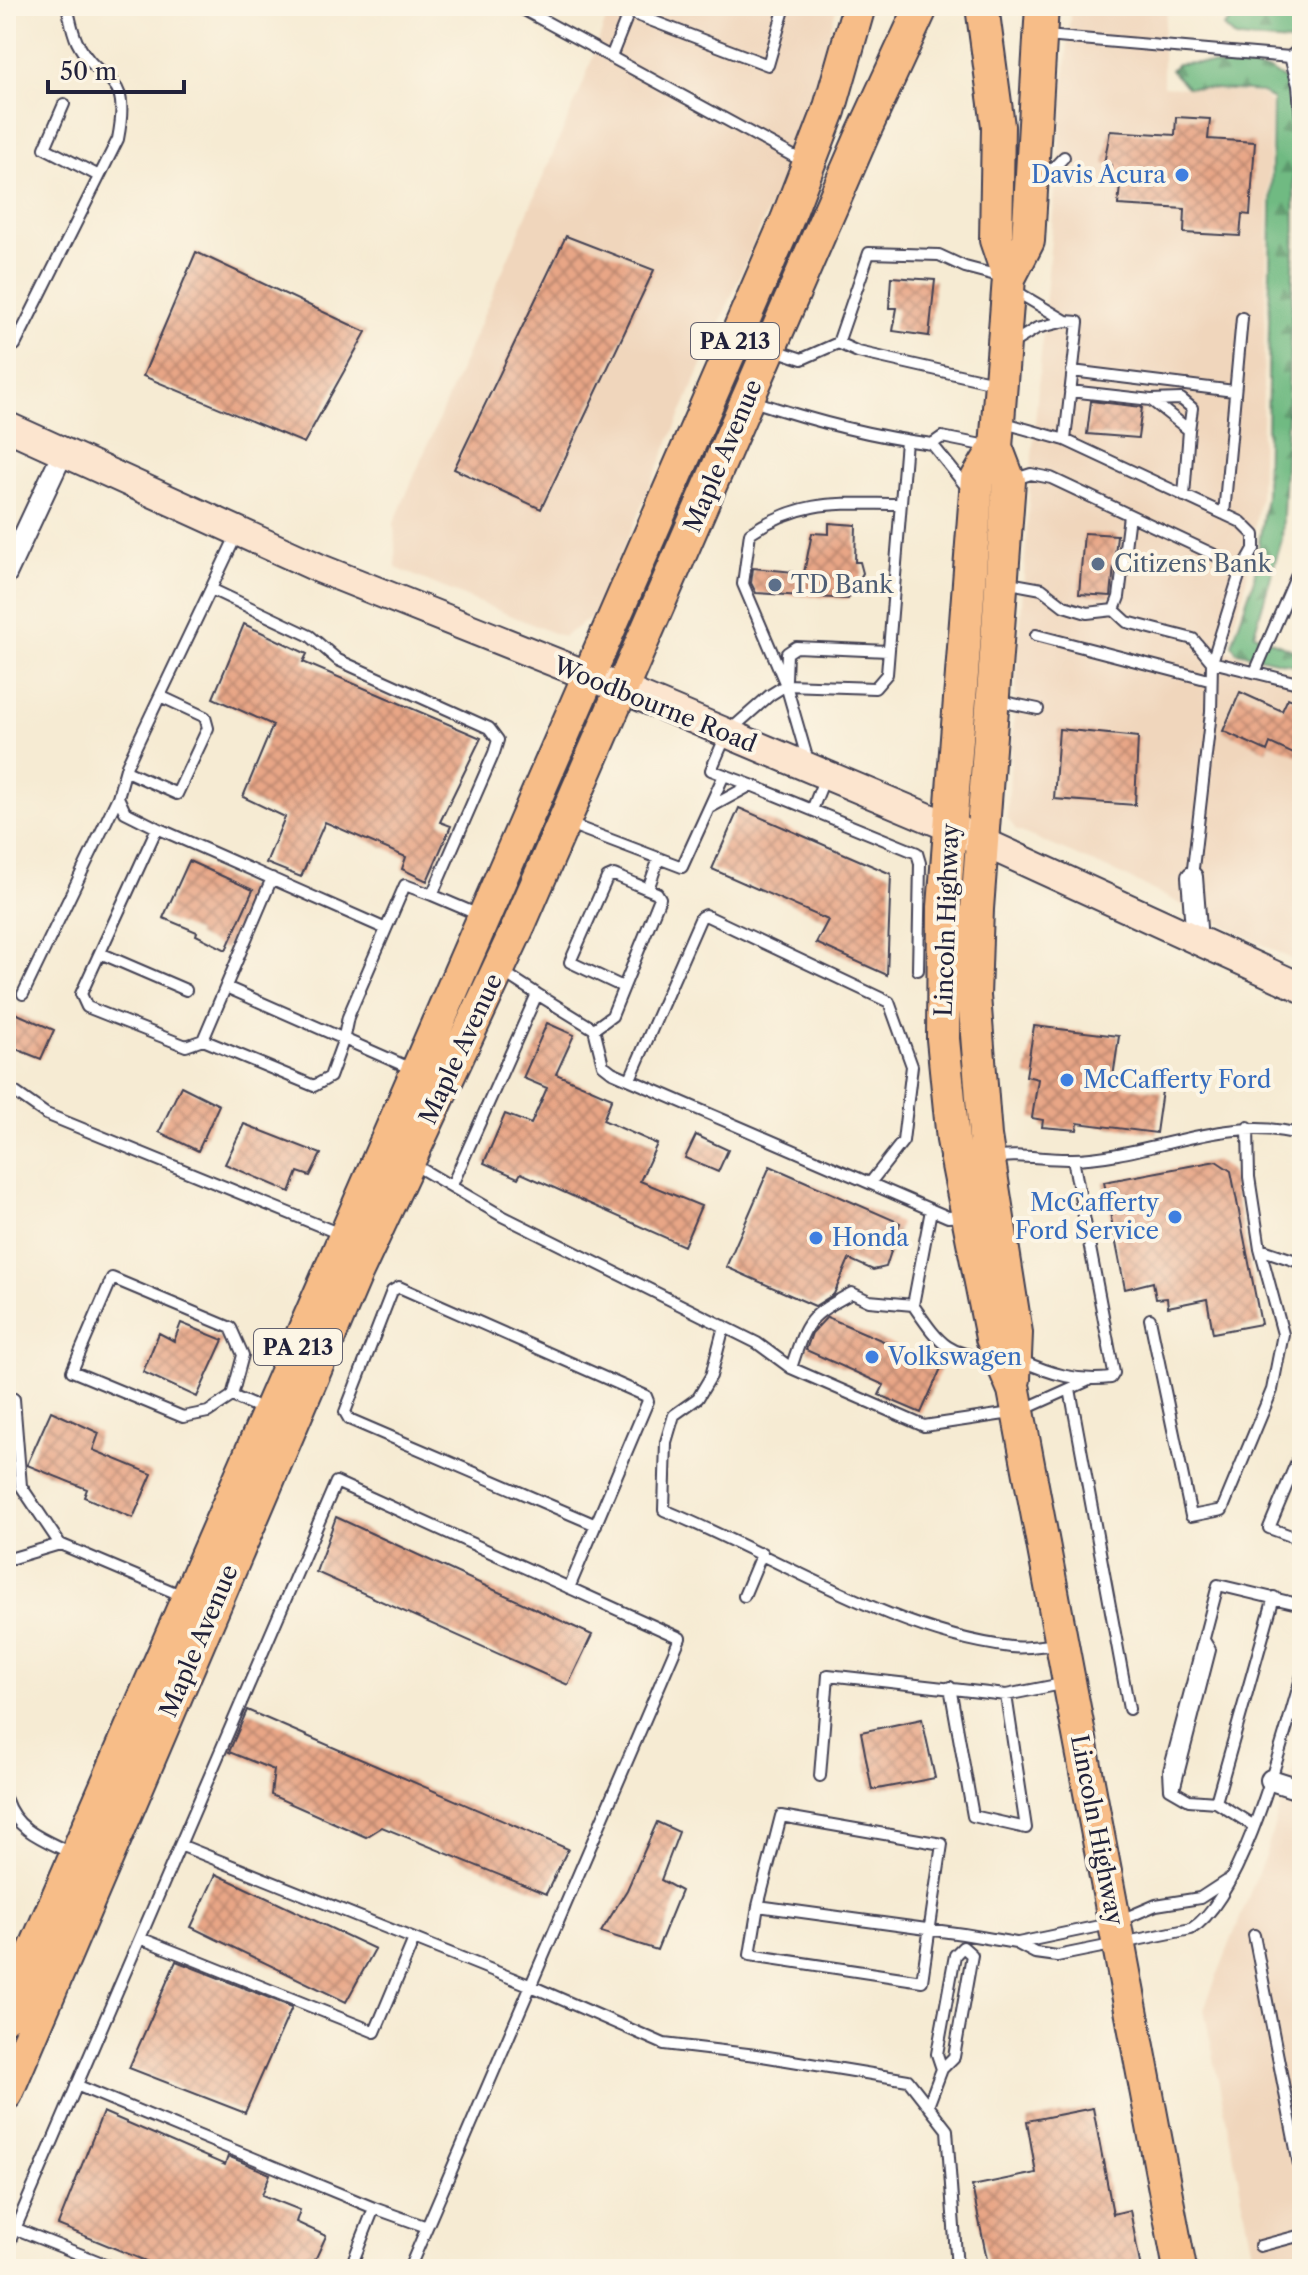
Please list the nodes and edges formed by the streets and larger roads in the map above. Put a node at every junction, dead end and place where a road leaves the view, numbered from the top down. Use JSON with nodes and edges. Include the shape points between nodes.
{"nodes":[{"id":1,"x":859,"y":6,"type":"edge"},
{"id":2,"x":922,"y":6,"type":"edge"},
{"id":3,"x":982,"y":6,"type":"edge"},
{"id":4,"x":1041,"y":21,"type":"edge"},
{"id":5,"x":809,"y":164,"type":"junction"},
{"id":6,"x":819,"y":235,"type":"junction"},
{"id":7,"x":1008,"y":282,"type":"junction"},
{"id":8,"x":6,"y":426,"type":"edge"},
{"id":9,"x":997,"y":434,"type":"junction"},
{"id":10,"x":63,"y":452,"type":"junction"},
{"id":11,"x":6,"y":574,"type":"edge"},
{"id":12,"x":588,"y":678,"type":"junction"},
{"id":13,"x":622,"y":689,"type":"junction"},
{"id":14,"x":950,"y":827,"type":"junction"},
{"id":15,"x":982,"y":843,"type":"junction"},
{"id":16,"x":1192,"y":877,"type":"road end"},
{"id":17,"x":1197,"y":941,"type":"junction"},
{"id":18,"x":1302,"y":987,"type":"edge"},
{"id":19,"x":1007,"y":1356,"type":"junction"},
{"id":20,"x":1271,"y":1780,"type":"road end"},
{"id":21,"x":1302,"y":1790,"type":"edge"},
{"id":22,"x":6,"y":2016,"type":"edge"},
{"id":23,"x":6,"y":2094,"type":"edge"},
{"id":24,"x":1180,"y":2269,"type":"edge"}],
"edges":[{"from":1,"to":5,"type":"main road","name":"Maple Avenue","number":"PA 213"},
{"from":2,"to":6,"type":"main road","name":"Maple Avenue","number":"PA 213"},
{"from":3,"to":7,"type":"main road","name":"Lincoln Highway","via":[[998,126],[996,240]]},
{"from":4,"to":7,"type":"main road","name":"Lincoln Highway","via":[[1028,241]]},
{"from":5,"to":6,"type":"main road","via":[[819,195]]},
{"from":5,"to":12,"type":"main road","name":"Maple Avenue","number":"PA 213"},
{"from":6,"to":13,"type":"main road","name":"Maple Avenue","number":"PA 213"},
{"from":7,"to":9,"type":"main road","name":"Lincoln Highway"},
{"from":8,"to":10,"type":"main road","name":"Woodbourne Road"},
{"from":9,"to":14,"type":"main road","name":"Lincoln Highway","via":[[977,479]]},
{"from":9,"to":15,"type":"main road","name":"Lincoln Highway","via":[[1020,478],[1002,582]]},
{"from":10,"to":11,"type":"street"},
{"from":10,"to":12,"type":"main road","name":"Woodbourne Road"},
{"from":12,"to":13,"type":"main road","name":"Woodbourne Road"},
{"from":12,"to":22,"type":"main road","name":"Maple Avenue","number":"PA 213"},
{"from":13,"to":14,"type":"main road","name":"Woodbourne Road"},
{"from":13,"to":23,"type":"main road","name":"Maple Avenue","number":"PA 213","via":[[308,1386]]},
{"from":14,"to":15,"type":"main road","name":"Woodbourne Road"},
{"from":14,"to":19,"type":"main road","name":"Lincoln Highway","via":[[932,901],[953,1140],[992,1338]]},
{"from":15,"to":17,"type":"main road","name":"Woodbourne Road"},
{"from":15,"to":19,"type":"main road","name":"Lincoln Highway","via":[[974,996],[988,1158],[1016,1333]]},
{"from":16,"to":17,"type":"street"},
{"from":17,"to":18,"type":"main road","name":"Woodbourne Road"},
{"from":19,"to":24,"type":"main road","name":"Lincoln Highway"},
{"from":20,"to":21,"type":"street"}]}
